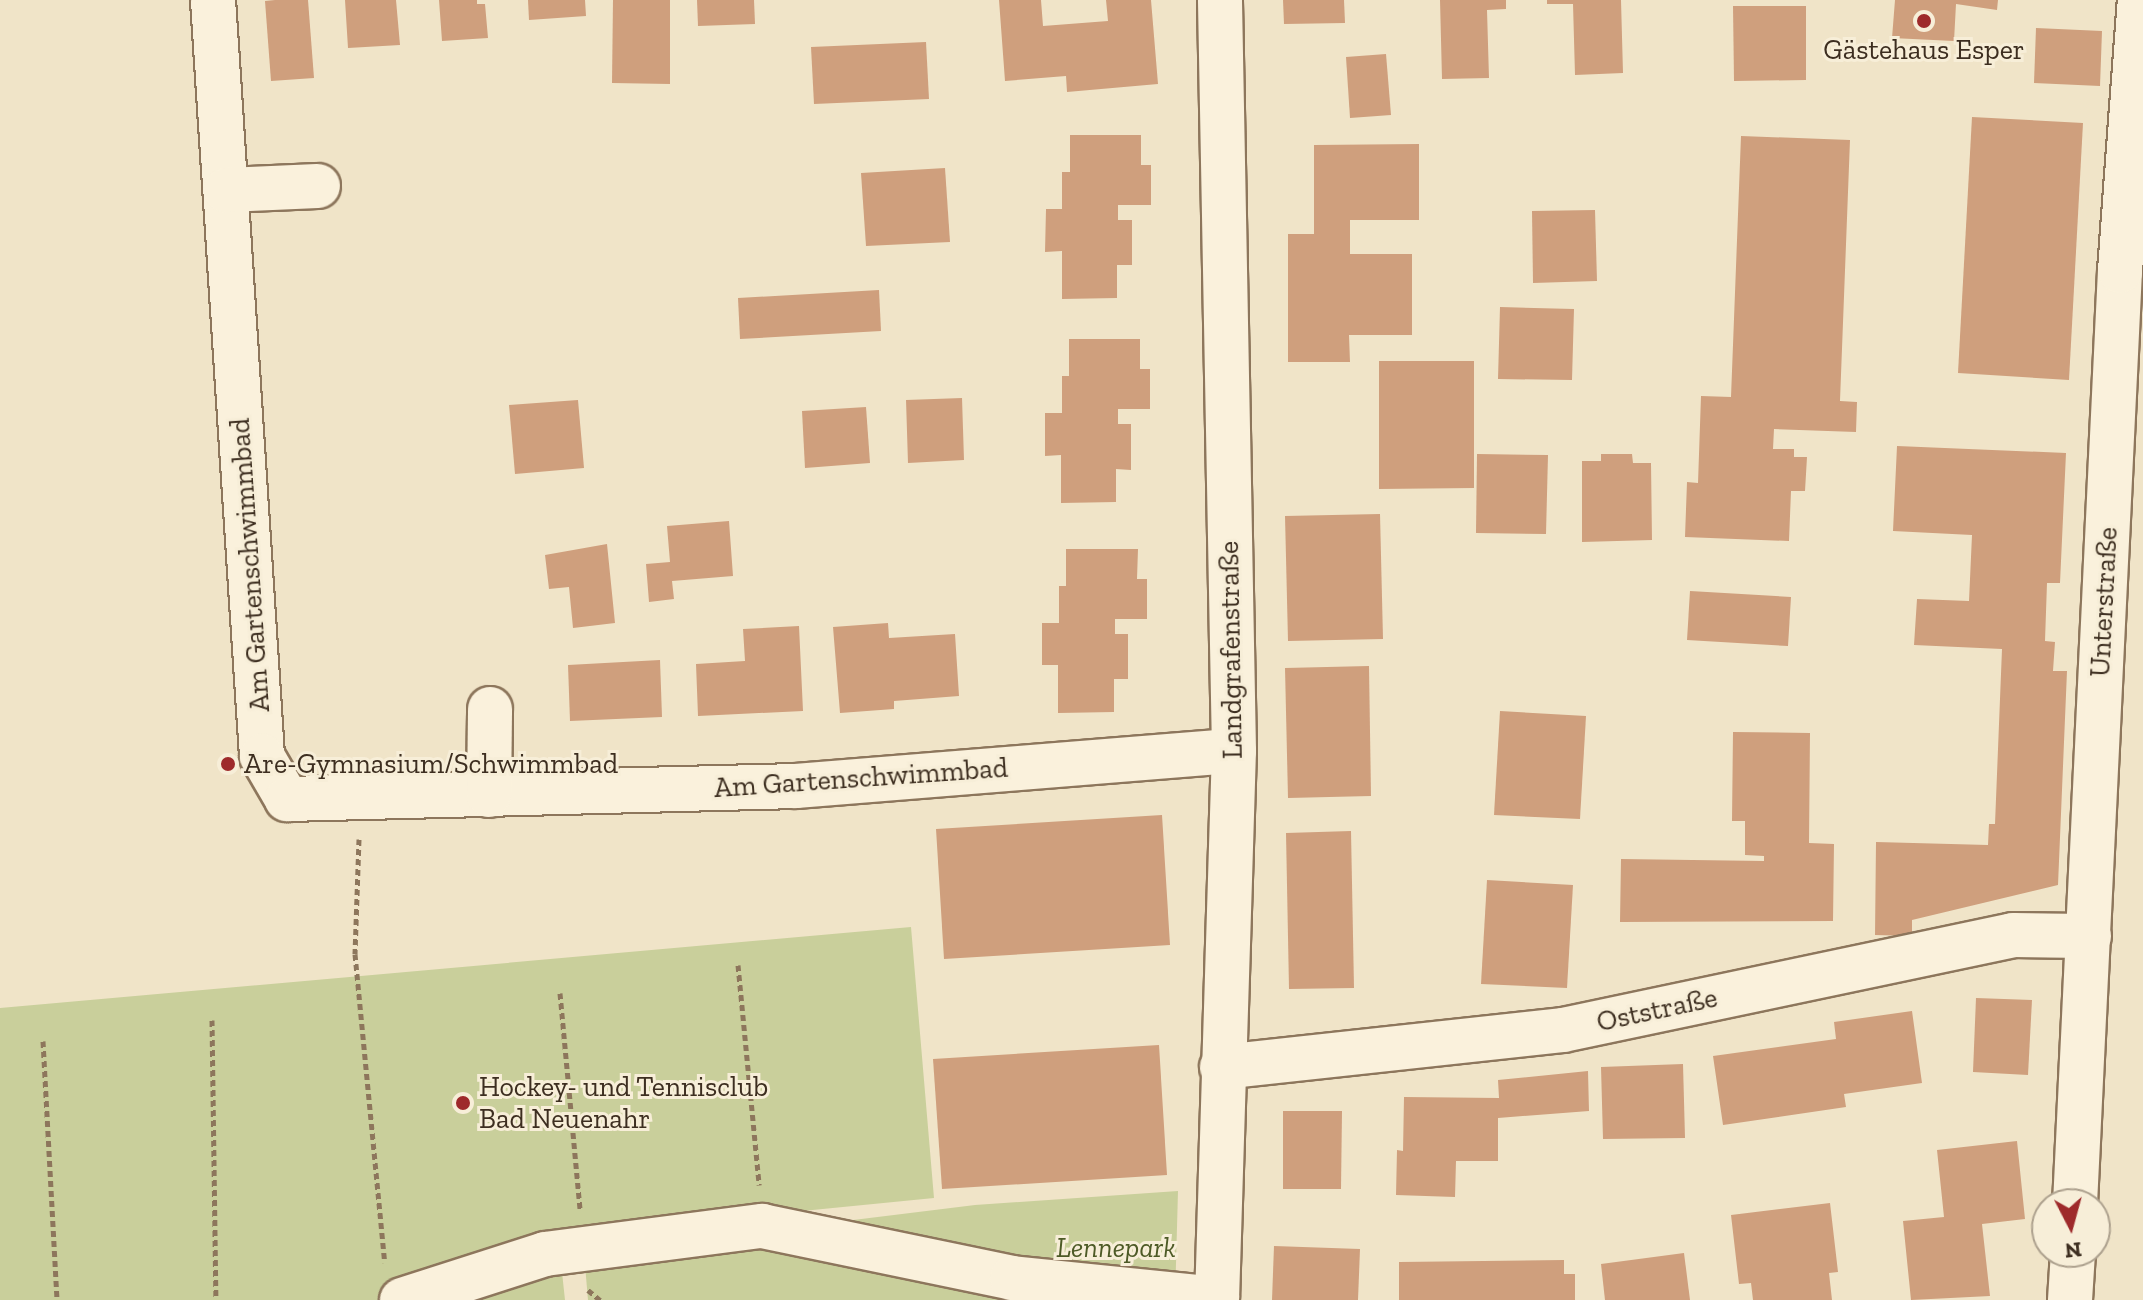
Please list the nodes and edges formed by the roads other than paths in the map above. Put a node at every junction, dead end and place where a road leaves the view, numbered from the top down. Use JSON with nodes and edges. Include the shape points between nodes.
{"nodes":[{"id":1,"x":213,"y":0,"type":"edge"},
{"id":2,"x":1220,"y":0,"type":"edge"},
{"id":3,"x":2140,"y":0,"type":"edge"},
{"id":4,"x":318,"y":186,"type":"dead end"},
{"id":5,"x":226,"y":190,"type":"junction"},
{"id":6,"x":2132,"y":272,"type":"edge"},
{"id":7,"x":490,"y":709,"type":"dead end"},
{"id":8,"x":1234,"y":751,"type":"junction"},
{"id":9,"x":489,"y":795,"type":"junction"},
{"id":10,"x":2089,"y":936,"type":"junction"},
{"id":11,"x":1222,"y":1067,"type":"junction"},
{"id":12,"x":2076,"y":1188,"type":"edge"},
{"id":13,"x":2072,"y":1268,"type":"edge"},
{"id":14,"x":394,"y":1284,"type":"edge"},
{"id":15,"x":1217,"y":1300,"type":"edge"},
{"id":16,"x":2070,"y":1300,"type":"edge"}],
"edges":[{"from":1,"to":5,"type":"street","name":"Am Gartenschwimmbad"},
{"from":2,"to":8,"type":"street","name":"Landgrafenstraße"},
{"from":3,"to":6,"type":"street","name":"Unterstraße"},
{"from":4,"to":5,"type":"street"},
{"from":5,"to":9,"type":"street","name":"Am Gartenschwimmbad","via":[[262,756],[287,799]]},
{"from":6,"to":10,"type":"street","name":"Unterstraße"},
{"from":7,"to":9,"type":"street"},
{"from":8,"to":9,"type":"street","name":"Am Gartenschwimmbad","via":[[796,786]]},
{"from":8,"to":11,"type":"street","name":"Landgrafenstraße"},
{"from":10,"to":11,"type":"street","name":"Oststraße","via":[[2013,935],[1563,1030]]},
{"from":10,"to":12,"type":"street","name":"Unterstraße"},
{"from":11,"to":15,"type":"street","name":"Landgrafenstraße"},
{"from":13,"to":16,"type":"street"},
{"from":14,"to":15,"type":"street","via":[[545,1254],[762,1226],[1012,1278]]}]}
